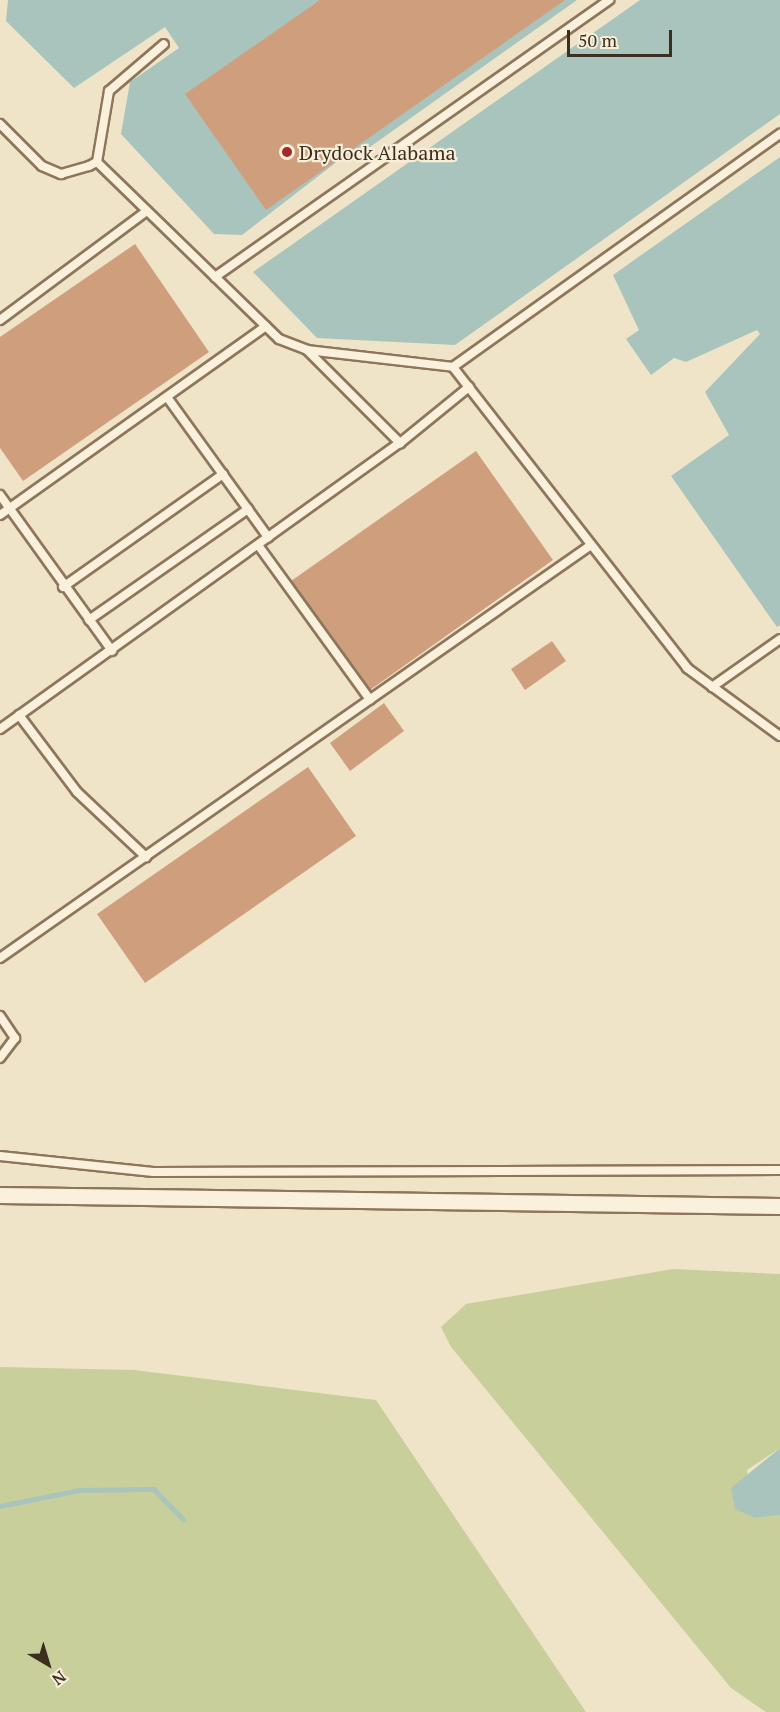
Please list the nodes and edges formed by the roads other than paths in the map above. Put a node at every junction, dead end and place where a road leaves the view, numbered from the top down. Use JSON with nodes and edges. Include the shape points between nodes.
{"nodes":[{"id":1,"x":609,"y":0,"type":"edge"},
{"id":2,"x":164,"y":44,"type":"dead end"},
{"id":3,"x":0,"y":124,"type":"edge"},
{"id":4,"x":780,"y":134,"type":"edge"},
{"id":5,"x":97,"y":162,"type":"junction"},
{"id":6,"x":147,"y":212,"type":"junction"},
{"id":7,"x":215,"y":277,"type":"junction"},
{"id":8,"x":2,"y":317,"type":"edge"},
{"id":9,"x":266,"y":326,"type":"junction"},
{"id":10,"x":307,"y":350,"type":"junction"},
{"id":11,"x":453,"y":367,"type":"junction"},
{"id":12,"x":469,"y":387,"type":"junction"},
{"id":13,"x":167,"y":397,"type":"junction"},
{"id":14,"x":400,"y":443,"type":"junction"},
{"id":15,"x":223,"y":474,"type":"junction"},
{"id":16,"x":0,"y":495,"type":"edge"},
{"id":17,"x":9,"y":509,"type":"junction"},
{"id":18,"x":248,"y":509,"type":"junction"},
{"id":19,"x":0,"y":515,"type":"edge"},
{"id":20,"x":268,"y":537,"type":"junction"},
{"id":21,"x":258,"y":544,"type":"junction"},
{"id":22,"x":591,"y":545,"type":"junction"},
{"id":23,"x":63,"y":586,"type":"junction"},
{"id":24,"x":89,"y":620,"type":"junction"},
{"id":25,"x":780,"y":639,"type":"edge"},
{"id":26,"x":112,"y":651,"type":"junction"},
{"id":27,"x":712,"y":687,"type":"junction"},
{"id":28,"x":370,"y":700,"type":"junction"},
{"id":29,"x":19,"y":715,"type":"junction"},
{"id":30,"x":0,"y":729,"type":"edge"},
{"id":31,"x":780,"y":736,"type":"edge"},
{"id":32,"x":146,"y":857,"type":"junction"},
{"id":33,"x":0,"y":958,"type":"edge"},
{"id":34,"x":0,"y":1016,"type":"edge"},
{"id":35,"x":0,"y":1058,"type":"edge"},
{"id":36,"x":0,"y":1156,"type":"edge"},
{"id":37,"x":780,"y":1170,"type":"edge"},
{"id":38,"x":0,"y":1195,"type":"edge"},
{"id":39,"x":780,"y":1206,"type":"edge"}],
"edges":[{"from":1,"to":7,"type":"lane"},
{"from":2,"to":5,"type":"lane","via":[[109,91]]},
{"from":3,"to":5,"type":"lane","via":[[42,166],[61,174]]},
{"from":4,"to":11,"type":"lane"},
{"from":5,"to":6,"type":"lane"},
{"from":6,"to":7,"type":"lane"},
{"from":6,"to":8,"type":"lane"},
{"from":7,"to":9,"type":"lane"},
{"from":9,"to":10,"type":"lane","via":[[279,339]]},
{"from":9,"to":13,"type":"lane"},
{"from":10,"to":11,"type":"lane"},
{"from":10,"to":14,"type":"lane"},
{"from":11,"to":12,"type":"lane"},
{"from":12,"to":14,"type":"lane"},
{"from":12,"to":22,"type":"lane"},
{"from":13,"to":15,"type":"lane"},
{"from":13,"to":17,"type":"lane"},
{"from":14,"to":20,"type":"lane"},
{"from":15,"to":18,"type":"lane"},
{"from":15,"to":23,"type":"lane"},
{"from":16,"to":17,"type":"lane"},
{"from":17,"to":19,"type":"lane"},
{"from":17,"to":23,"type":"lane"},
{"from":18,"to":20,"type":"lane"},
{"from":18,"to":24,"type":"lane"},
{"from":20,"to":21,"type":"lane"},
{"from":21,"to":26,"type":"lane"},
{"from":21,"to":28,"type":"lane"},
{"from":22,"to":27,"type":"lane","via":[[687,668]]},
{"from":22,"to":28,"type":"lane"},
{"from":23,"to":24,"type":"lane"},
{"from":24,"to":26,"type":"lane"},
{"from":25,"to":27,"type":"lane"},
{"from":26,"to":29,"type":"lane"},
{"from":27,"to":31,"type":"lane"},
{"from":28,"to":32,"type":"lane"},
{"from":29,"to":30,"type":"lane"},
{"from":29,"to":32,"type":"lane","via":[[77,792]]},
{"from":32,"to":33,"type":"lane"},
{"from":34,"to":35,"type":"lane","via":[[15,1038]]},
{"from":36,"to":37,"type":"lane","via":[[153,1172]]},
{"from":38,"to":39,"type":"street"}]}
